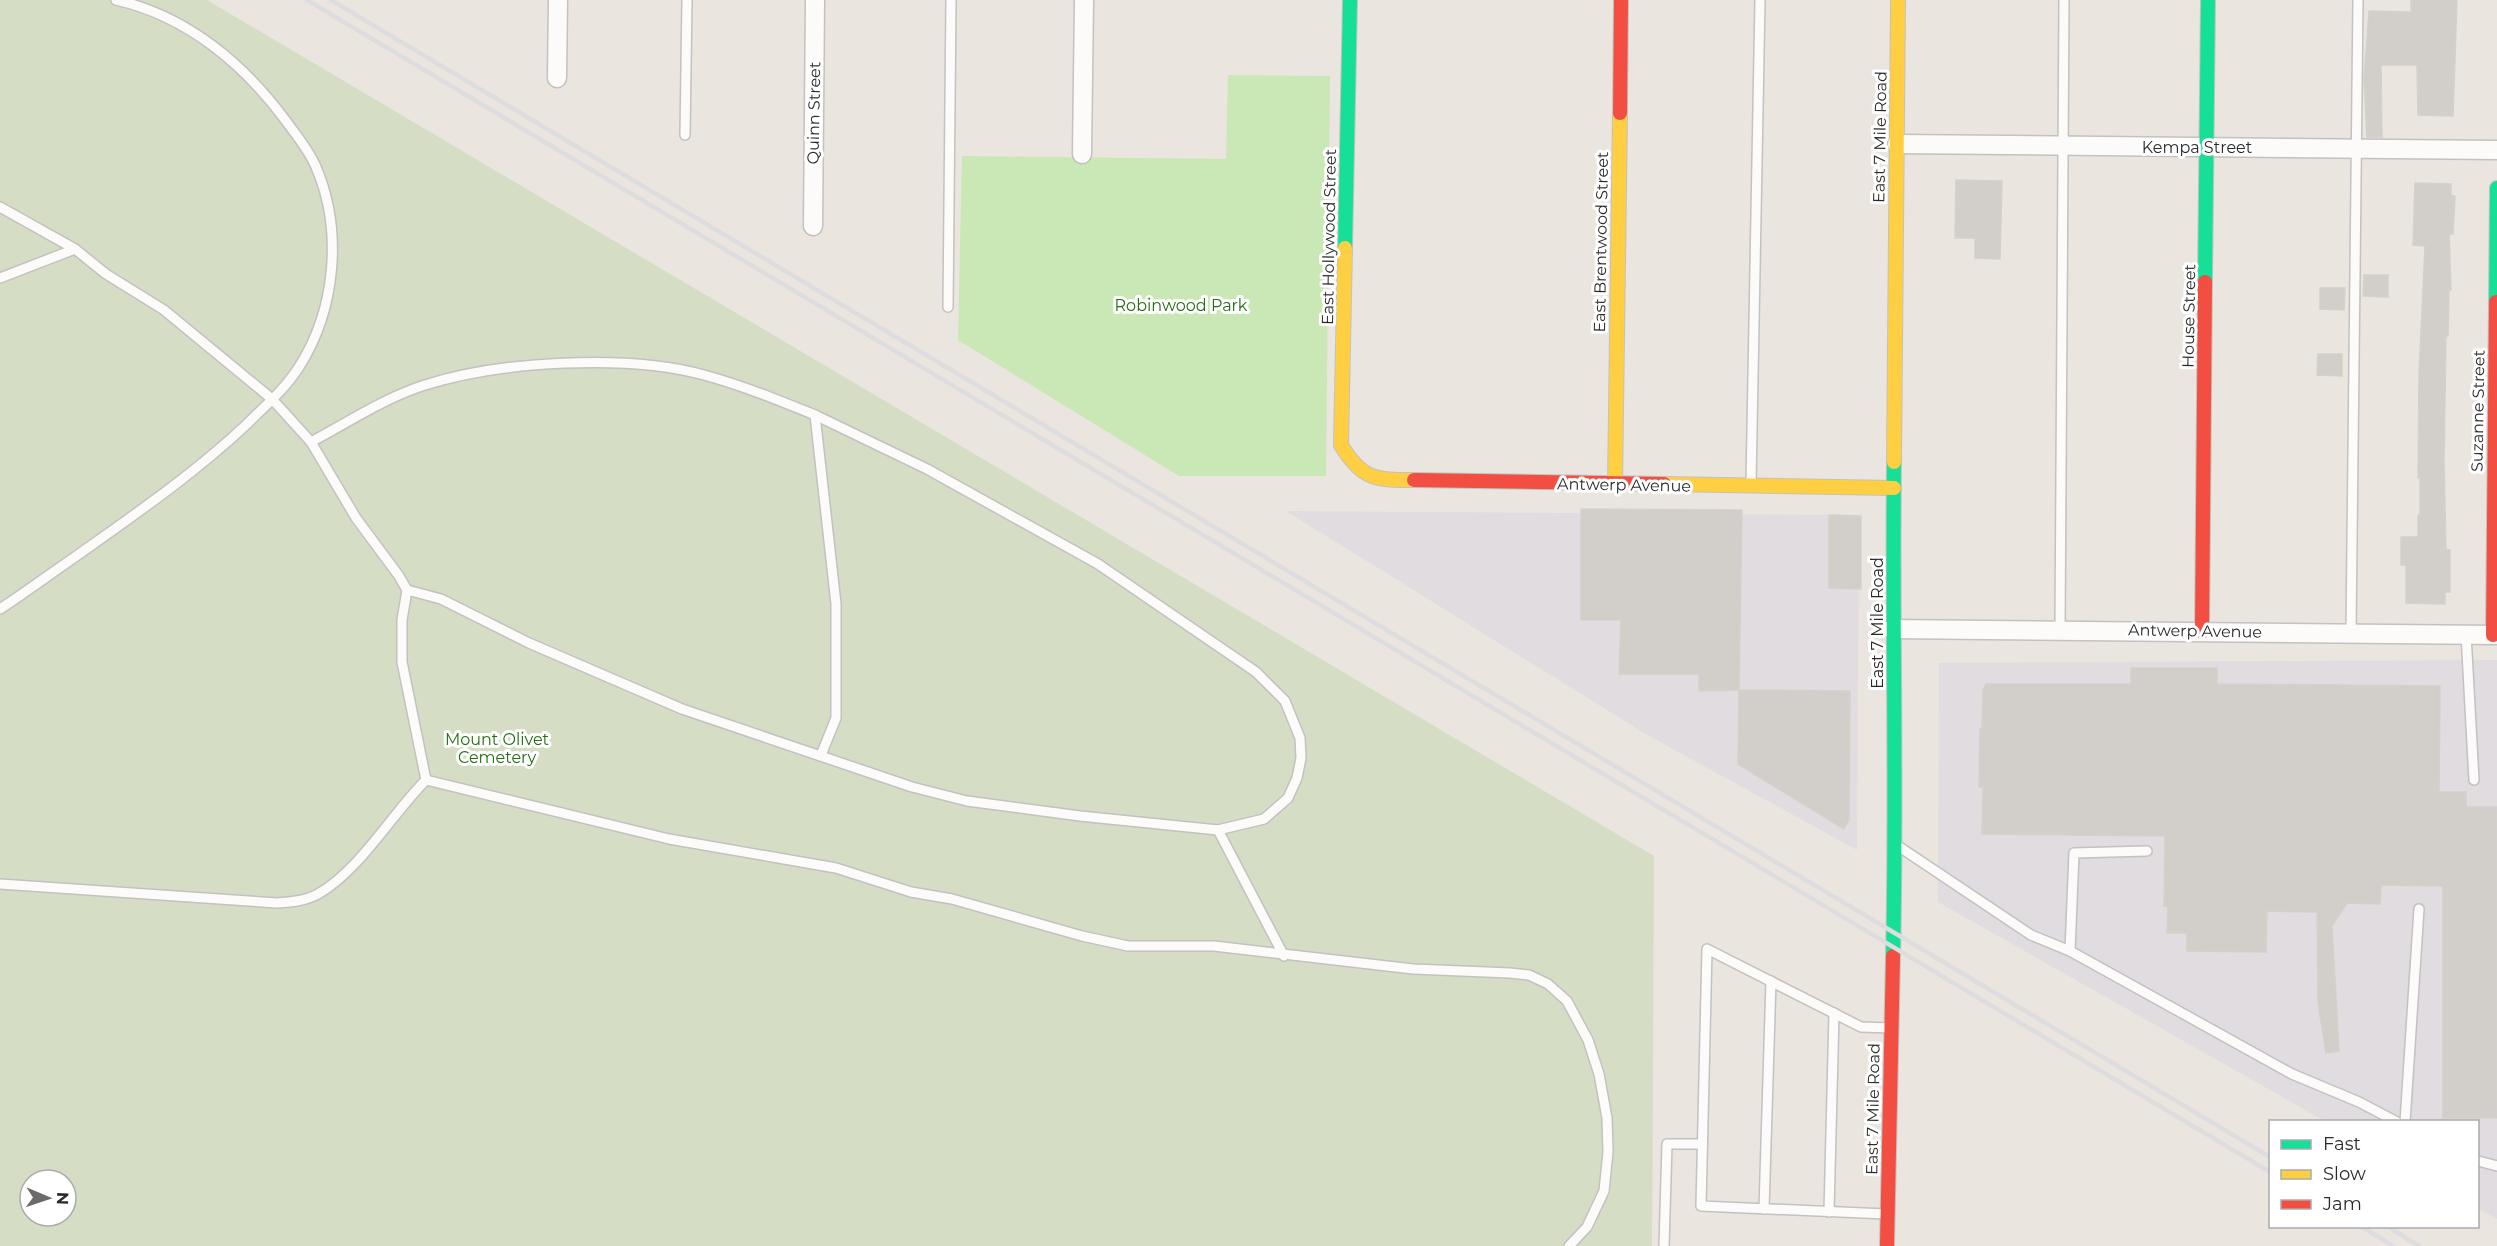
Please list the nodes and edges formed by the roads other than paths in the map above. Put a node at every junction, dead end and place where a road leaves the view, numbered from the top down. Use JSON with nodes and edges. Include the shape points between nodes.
{"nodes":[{"id":1,"x":116,"y":0,"type":"edge"},
{"id":2,"x":558,"y":0,"type":"edge"},
{"id":3,"x":687,"y":0,"type":"edge"},
{"id":4,"x":815,"y":0,"type":"edge"},
{"id":5,"x":951,"y":0,"type":"edge"},
{"id":6,"x":1084,"y":0,"type":"edge"},
{"id":7,"x":1350,"y":0,"type":"edge"},
{"id":8,"x":1621,"y":0,"type":"edge"},
{"id":9,"x":1760,"y":0,"type":"edge"},
{"id":10,"x":1898,"y":0,"type":"edge"},
{"id":11,"x":2064,"y":0,"type":"edge"},
{"id":12,"x":2208,"y":0,"type":"edge"},
{"id":13,"x":2358,"y":0,"type":"edge"},
{"id":14,"x":557,"y":78,"type":"dead end"},
{"id":15,"x":685,"y":135,"type":"dead end"},
{"id":16,"x":1897,"y":144,"type":"junction"},
{"id":17,"x":2062,"y":146,"type":"junction"},
{"id":18,"x":2207,"y":147,"type":"junction"},
{"id":19,"x":2356,"y":148,"type":"junction"},
{"id":20,"x":2497,"y":150,"type":"edge"},
{"id":21,"x":1082,"y":154,"type":"dead end"},
{"id":22,"x":2497,"y":188,"type":"edge"},
{"id":23,"x":0,"y":207,"type":"edge"},
{"id":24,"x":813,"y":226,"type":"dead end"},
{"id":25,"x":75,"y":249,"type":"junction"},
{"id":26,"x":0,"y":278,"type":"edge"},
{"id":27,"x":948,"y":307,"type":"dead end"},
{"id":28,"x":272,"y":399,"type":"junction"},
{"id":29,"x":815,"y":414,"type":"junction"},
{"id":30,"x":312,"y":442,"type":"junction"},
{"id":31,"x":1358,"y":468,"type":"joint"},
{"id":32,"x":1615,"y":485,"type":"junction"},
{"id":33,"x":1751,"y":487,"type":"junction"},
{"id":34,"x":1894,"y":488,"type":"junction"},
{"id":35,"x":407,"y":590,"type":"junction"},
{"id":36,"x":0,"y":609,"type":"edge"},
{"id":37,"x":1892,"y":629,"type":"junction"},
{"id":38,"x":2060,"y":630,"type":"junction"},
{"id":39,"x":2202,"y":632,"type":"junction"},
{"id":40,"x":2350,"y":633,"type":"junction"},
{"id":41,"x":2466,"y":634,"type":"junction"},
{"id":42,"x":2495,"y":635,"type":"edge"},
{"id":43,"x":821,"y":755,"type":"junction"},
{"id":44,"x":426,"y":780,"type":"junction"},
{"id":45,"x":2474,"y":780,"type":"dead end"},
{"id":46,"x":1218,"y":830,"type":"junction"},
{"id":47,"x":1896,"y":844,"type":"junction"},
{"id":48,"x":2147,"y":851,"type":"dead end"},
{"id":49,"x":0,"y":884,"type":"edge"},
{"id":50,"x":2419,"y":909,"type":"dead end"},
{"id":51,"x":2070,"y":951,"type":"junction"},
{"id":52,"x":1284,"y":956,"type":"junction"},
{"id":53,"x":1771,"y":981,"type":"junction"},
{"id":54,"x":1834,"y":1013,"type":"junction"},
{"id":55,"x":1891,"y":1028,"type":"junction"},
{"id":56,"x":2393,"y":1120,"type":"edge"},
{"id":57,"x":2405,"y":1120,"type":"edge"},
{"id":58,"x":1702,"y":1144,"type":"junction"},
{"id":59,"x":2479,"y":1161,"type":"edge"},
{"id":60,"x":2497,"y":1166,"type":"edge"},
{"id":61,"x":1764,"y":1209,"type":"junction"},
{"id":62,"x":1829,"y":1212,"type":"junction"},
{"id":63,"x":1887,"y":1214,"type":"junction"},
{"id":64,"x":1569,"y":1246,"type":"edge"},
{"id":65,"x":1664,"y":1246,"type":"edge"},
{"id":66,"x":1887,"y":1246,"type":"edge"}],
"edges":[{"from":1,"to":28,"type":"lane","via":[[168,18],[232,60],[275,106],[318,172],[332,222],[327,292],[316,332],[299,368]]},
{"from":2,"to":14,"type":"street"},
{"from":3,"to":15,"type":"lane"},
{"from":4,"to":24,"type":"street","name":"Quinn Street"},
{"from":5,"to":27,"type":"lane"},
{"from":6,"to":21,"type":"street"},
{"from":7,"to":31,"type":"street","name":"East Hollywood Street","via":[[1341,445]]},
{"from":8,"to":32,"type":"street","name":"East Brentwood Street"},
{"from":9,"to":33,"type":"lane"},
{"from":10,"to":16,"type":"street","name":"East 7 Mile Road"},
{"from":11,"to":17,"type":"lane"},
{"from":12,"to":18,"type":"street","name":"House Street"},
{"from":13,"to":19,"type":"lane"},
{"from":16,"to":17,"type":"street","name":"Kempa Street"},
{"from":16,"to":34,"type":"street","name":"East 7 Mile Road"},
{"from":17,"to":18,"type":"street","name":"Kempa Street"},
{"from":17,"to":38,"type":"lane"},
{"from":18,"to":19,"type":"street","name":"Kempa Street"},
{"from":18,"to":39,"type":"street","name":"House Street"},
{"from":19,"to":20,"type":"street","name":"Kempa Street"},
{"from":19,"to":40,"type":"lane"},
{"from":22,"to":42,"type":"street","name":"Suzanne Street"},
{"from":23,"to":25,"type":"lane"},
{"from":25,"to":26,"type":"lane"},
{"from":25,"to":28,"type":"lane","via":[[106,274],[164,310]]},
{"from":28,"to":30,"type":"lane"},
{"from":28,"to":36,"type":"lane","via":[[220,449],[132,518]]},
{"from":29,"to":30,"type":"lane","via":[[702,374],[633,364],[565,364],[487,370],[424,385]]},
{"from":29,"to":43,"type":"lane","via":[[836,604],[836,718]]},
{"from":29,"to":46,"type":"lane","via":[[927,469],[1098,564],[1270,684],[1285,701],[1300,738],[1297,778],[1287,798],[1264,819]]},
{"from":30,"to":35,"type":"lane","via":[[356,518]]},
{"from":31,"to":32,"type":"street","name":"Antwerp Avenue","via":[[1363,475],[1384,480]]},
{"from":32,"to":33,"type":"street","name":"Antwerp Avenue"},
{"from":33,"to":34,"type":"street","name":"Antwerp Avenue"},
{"from":34,"to":37,"type":"street","name":"East 7 Mile Road"},
{"from":35,"to":43,"type":"lane","via":[[441,599],[529,643],[682,709]]},
{"from":35,"to":44,"type":"lane","via":[[402,662]]},
{"from":37,"to":38,"type":"street","name":"Antwerp Avenue"},
{"from":37,"to":47,"type":"street","name":"East 7 Mile Road"},
{"from":38,"to":39,"type":"street","name":"Antwerp Avenue"},
{"from":39,"to":40,"type":"street","name":"Antwerp Avenue"},
{"from":40,"to":41,"type":"street","name":"Antwerp Avenue"},
{"from":41,"to":42,"type":"street","name":"Antwerp Avenue"},
{"from":41,"to":45,"type":"lane"},
{"from":43,"to":46,"type":"lane","via":[[912,787],[967,801]]},
{"from":44,"to":49,"type":"lane","via":[[344,876],[317,895],[300,901],[277,903]]},
{"from":44,"to":52,"type":"lane","via":[[669,839],[836,868],[911,892],[952,899],[1082,936],[1128,945],[1214,946]]},
{"from":46,"to":52,"type":"lane"},
{"from":47,"to":51,"type":"lane","via":[[2031,935]]},
{"from":47,"to":55,"type":"street","name":"East 7 Mile Road"},
{"from":48,"to":51,"type":"lane","via":[[2074,853]]},
{"from":50,"to":57,"type":"lane"},
{"from":51,"to":56,"type":"lane","via":[[2292,1074]]},
{"from":52,"to":64,"type":"lane","via":[[1529,975],[1548,984],[1567,1001],[1588,1040],[1599,1074],[1608,1152],[1604,1191],[1587,1227]]},
{"from":53,"to":54,"type":"lane"},
{"from":53,"to":58,"type":"lane","via":[[1707,949]]},
{"from":53,"to":61,"type":"lane"},
{"from":54,"to":55,"type":"lane","via":[[1861,1027]]},
{"from":54,"to":62,"type":"lane"},
{"from":55,"to":63,"type":"street","name":"East 7 Mile Road"},
{"from":58,"to":61,"type":"lane","via":[[1701,1206]]},
{"from":58,"to":65,"type":"lane","via":[[1667,1144]]},
{"from":59,"to":60,"type":"lane"},
{"from":61,"to":62,"type":"lane"},
{"from":62,"to":63,"type":"lane"},
{"from":63,"to":66,"type":"street","name":"East 7 Mile Road"}]}
